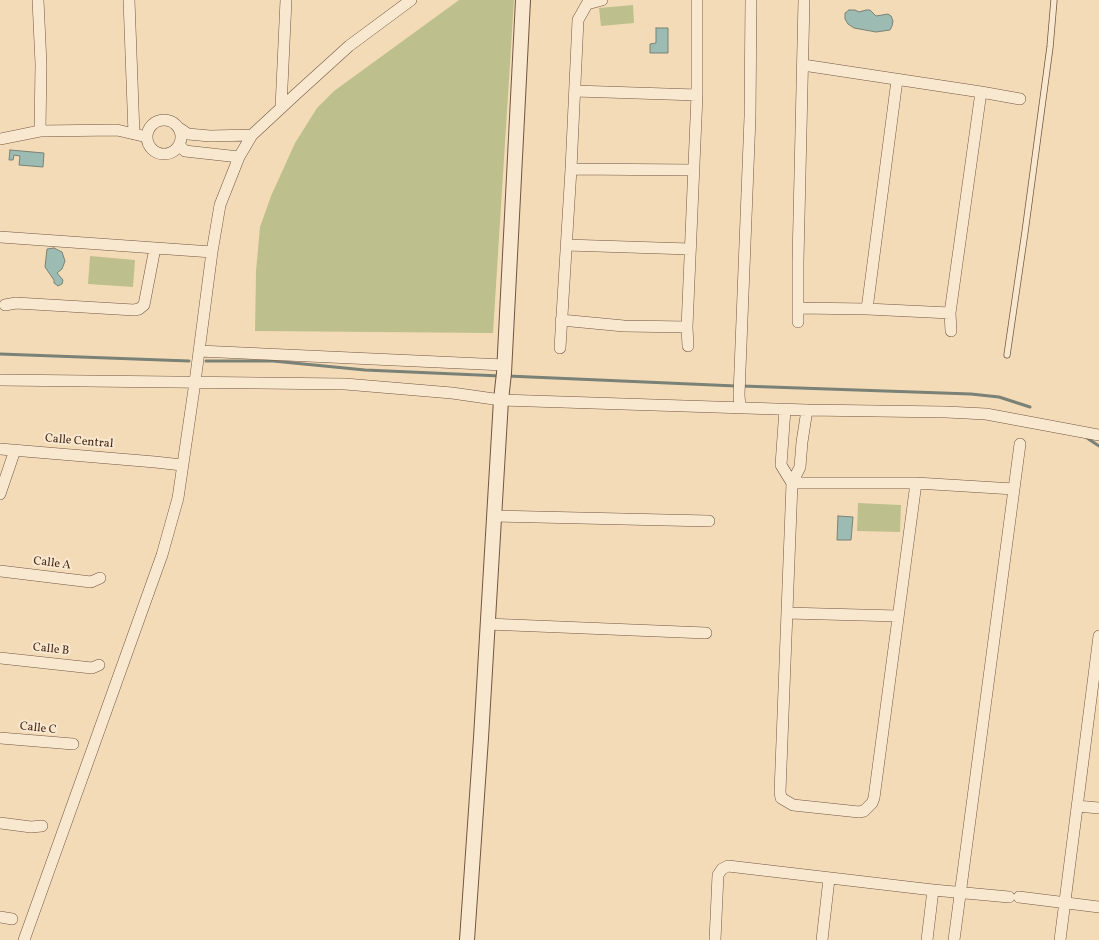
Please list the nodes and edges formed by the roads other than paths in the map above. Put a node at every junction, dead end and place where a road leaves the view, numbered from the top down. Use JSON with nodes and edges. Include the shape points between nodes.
{"nodes":[{"id":1,"x":38,"y":0,"type":"edge"},
{"id":2,"x":129,"y":0,"type":"edge"},
{"id":3,"x":286,"y":0,"type":"edge"},
{"id":4,"x":411,"y":0,"type":"edge"},
{"id":5,"x":523,"y":0,"type":"edge"},
{"id":6,"x":602,"y":0,"type":"edge"},
{"id":7,"x":697,"y":0,"type":"edge"},
{"id":8,"x":751,"y":0,"type":"edge"},
{"id":9,"x":804,"y":0,"type":"edge"},
{"id":10,"x":1054,"y":0,"type":"edge"},
{"id":11,"x":586,"y":2,"type":"edge"},
{"id":12,"x":803,"y":65,"type":"junction"},
{"id":13,"x":897,"y":80,"type":"junction"},
{"id":14,"x":575,"y":91,"type":"junction"},
{"id":15,"x":981,"y":92,"type":"junction"},
{"id":16,"x":697,"y":95,"type":"junction"},
{"id":17,"x":1020,"y":100,"type":"dead end"},
{"id":18,"x":281,"y":108,"type":"junction"},
{"id":19,"x":178,"y":128,"type":"junction"},
{"id":20,"x":40,"y":131,"type":"junction"},
{"id":21,"x":134,"y":134,"type":"junction"},
{"id":22,"x":252,"y":135,"type":"junction"},
{"id":23,"x":210,"y":136,"type":"junction"},
{"id":24,"x":146,"y":137,"type":"junction"},
{"id":25,"x":0,"y":139,"type":"edge"},
{"id":26,"x":179,"y":145,"type":"junction"},
{"id":27,"x":209,"y":153,"type":"junction"},
{"id":28,"x":239,"y":157,"type":"junction"},
{"id":29,"x":571,"y":169,"type":"junction"},
{"id":30,"x":694,"y":170,"type":"junction"},
{"id":31,"x":0,"y":237,"type":"edge"},
{"id":32,"x":566,"y":245,"type":"junction"},
{"id":33,"x":155,"y":248,"type":"junction"},
{"id":34,"x":690,"y":249,"type":"junction"},
{"id":35,"x":212,"y":252,"type":"junction"},
{"id":36,"x":5,"y":305,"type":"dead end"},
{"id":37,"x":799,"y":308,"type":"junction"},
{"id":38,"x":867,"y":309,"type":"junction"},
{"id":39,"x":950,"y":313,"type":"junction"},
{"id":40,"x":561,"y":320,"type":"junction"},
{"id":41,"x":798,"y":322,"type":"dead end"},
{"id":42,"x":686,"y":327,"type":"junction"},
{"id":43,"x":951,"y":330,"type":"dead end"},
{"id":44,"x":688,"y":346,"type":"dead end"},
{"id":45,"x":560,"y":348,"type":"dead end"},
{"id":46,"x":199,"y":351,"type":"junction"},
{"id":47,"x":1007,"y":355,"type":"dead end"},
{"id":48,"x":503,"y":375,"type":"junction"},
{"id":49,"x":0,"y":380,"type":"edge"},
{"id":50,"x":195,"y":382,"type":"junction"},
{"id":51,"x":501,"y":400,"type":"junction"},
{"id":52,"x":740,"y":407,"type":"junction"},
{"id":53,"x":785,"y":409,"type":"junction"},
{"id":54,"x":807,"y":410,"type":"junction"},
{"id":55,"x":1099,"y":435,"type":"edge"},
{"id":56,"x":1020,"y":444,"type":"dead end"},
{"id":57,"x":0,"y":449,"type":"edge"},
{"id":58,"x":15,"y":450,"type":"junction"},
{"id":59,"x":182,"y":465,"type":"junction"},
{"id":60,"x":792,"y":483,"type":"junction"},
{"id":61,"x":916,"y":483,"type":"junction"},
{"id":62,"x":1014,"y":489,"type":"junction"},
{"id":63,"x":0,"y":494,"type":"edge"},
{"id":64,"x":494,"y":516,"type":"junction"},
{"id":65,"x":709,"y":521,"type":"dead end"},
{"id":66,"x":0,"y":571,"type":"edge"},
{"id":67,"x":100,"y":578,"type":"dead end"},
{"id":68,"x":787,"y":613,"type":"junction"},
{"id":69,"x":898,"y":616,"type":"junction"},
{"id":70,"x":488,"y":624,"type":"junction"},
{"id":71,"x":706,"y":633,"type":"dead end"},
{"id":72,"x":1099,"y":636,"type":"edge"},
{"id":73,"x":0,"y":658,"type":"edge"},
{"id":74,"x":99,"y":665,"type":"dead end"},
{"id":75,"x":0,"y":738,"type":"edge"},
{"id":76,"x":73,"y":744,"type":"dead end"},
{"id":77,"x":1077,"y":806,"type":"junction"},
{"id":78,"x":1099,"y":808,"type":"edge"},
{"id":79,"x":0,"y":823,"type":"edge"},
{"id":80,"x":42,"y":826,"type":"dead end"},
{"id":81,"x":829,"y":879,"type":"junction"},
{"id":82,"x":933,"y":890,"type":"junction"},
{"id":83,"x":960,"y":892,"type":"junction"},
{"id":84,"x":1064,"y":903,"type":"junction"},
{"id":85,"x":1099,"y":907,"type":"edge"},
{"id":86,"x":0,"y":917,"type":"edge"},
{"id":87,"x":12,"y":919,"type":"dead end"},
{"id":88,"x":24,"y":940,"type":"edge"},
{"id":89,"x":467,"y":940,"type":"edge"},
{"id":90,"x":715,"y":940,"type":"edge"},
{"id":91,"x":822,"y":940,"type":"edge"},
{"id":92,"x":927,"y":940,"type":"edge"},
{"id":93,"x":954,"y":940,"type":"edge"},
{"id":94,"x":1060,"y":940,"type":"edge"}],
"edges":[{"from":1,"to":20,"type":"street","via":[[41,64]]},
{"from":2,"to":21,"type":"street"},
{"from":3,"to":18,"type":"street"},
{"from":4,"to":18,"type":"street","via":[[349,46]]},
{"from":5,"to":48,"type":"street"},
{"from":6,"to":11,"type":"street"},
{"from":7,"to":16,"type":"street"},
{"from":8,"to":52,"type":"street","via":[[750,117]]},
{"from":9,"to":12,"type":"street"},
{"from":10,"to":47,"type":"lane","via":[[1050,47]]},
{"from":11,"to":14,"type":"street","via":[[578,20]]},
{"from":12,"to":13,"type":"street"},
{"from":12,"to":37,"type":"street"},
{"from":13,"to":15,"type":"street"},
{"from":13,"to":38,"type":"street"},
{"from":14,"to":16,"type":"street"},
{"from":14,"to":29,"type":"street"},
{"from":15,"to":17,"type":"street"},
{"from":15,"to":39,"type":"street"},
{"from":16,"to":30,"type":"street"},
{"from":18,"to":22,"type":"street"},
{"from":19,"to":23,"type":"street","via":[[188,134]]},
{"from":19,"to":24,"type":"street","via":[[170,121],[159,121],[150,127]]},
{"from":19,"to":26,"type":"street","via":[[181,140]]},
{"from":20,"to":21,"type":"street","via":[[117,130]]},
{"from":20,"to":25,"type":"street"},
{"from":21,"to":24,"type":"street"},
{"from":22,"to":23,"type":"street"},
{"from":22,"to":28,"type":"street"},
{"from":23,"to":27,"type":"street"},
{"from":24,"to":26,"type":"street","via":[[150,148],[160,154],[171,153]]},
{"from":26,"to":27,"type":"street","via":[[185,151]]},
{"from":27,"to":28,"type":"street"},
{"from":28,"to":35,"type":"street","via":[[220,205]]},
{"from":29,"to":30,"type":"street"},
{"from":29,"to":32,"type":"street"},
{"from":30,"to":34,"type":"street"},
{"from":31,"to":33,"type":"street"},
{"from":32,"to":34,"type":"street"},
{"from":32,"to":40,"type":"street"},
{"from":33,"to":35,"type":"street"},
{"from":33,"to":36,"type":"street","via":[[144,305],[139,309],[16,303]]},
{"from":34,"to":42,"type":"street"},
{"from":35,"to":46,"type":"street"},
{"from":37,"to":38,"type":"street"},
{"from":37,"to":41,"type":"street"},
{"from":38,"to":39,"type":"street"},
{"from":39,"to":43,"type":"street"},
{"from":40,"to":42,"type":"street","via":[[624,326]]},
{"from":40,"to":45,"type":"street"},
{"from":42,"to":44,"type":"street"},
{"from":46,"to":48,"type":"street"},
{"from":46,"to":50,"type":"street"},
{"from":48,"to":51,"type":"street"},
{"from":49,"to":50,"type":"street"},
{"from":50,"to":51,"type":"street","via":[[345,384]]},
{"from":50,"to":59,"type":"street"},
{"from":51,"to":52,"type":"street"},
{"from":51,"to":64,"type":"street"},
{"from":52,"to":53,"type":"street"},
{"from":53,"to":54,"type":"street"},
{"from":53,"to":60,"type":"street","via":[[781,465]]},
{"from":54,"to":55,"type":"street","via":[[986,414]]},
{"from":54,"to":60,"type":"street","via":[[800,467]]},
{"from":56,"to":62,"type":"street"},
{"from":57,"to":58,"type":"street","name":"Calle Central"},
{"from":58,"to":59,"type":"street","name":"Calle Central"},
{"from":58,"to":63,"type":"street"},
{"from":59,"to":88,"type":"street","via":[[178,498],[162,555]]},
{"from":60,"to":61,"type":"street"},
{"from":60,"to":68,"type":"street"},
{"from":61,"to":62,"type":"street"},
{"from":61,"to":69,"type":"street"},
{"from":62,"to":83,"type":"street"},
{"from":64,"to":65,"type":"street"},
{"from":64,"to":70,"type":"street"},
{"from":66,"to":67,"type":"street","name":"Calle A","via":[[91,582]]},
{"from":68,"to":69,"type":"street"},
{"from":68,"to":69,"type":"street","via":[[778,799],[793,805],[859,812],[872,804],[874,798]]},
{"from":70,"to":71,"type":"street"},
{"from":70,"to":89,"type":"street"},
{"from":72,"to":77,"type":"street"},
{"from":73,"to":74,"type":"street","name":"Calle B","via":[[92,668]]},
{"from":75,"to":76,"type":"street","name":"Calle C"},
{"from":77,"to":78,"type":"street"},
{"from":77,"to":84,"type":"street"},
{"from":79,"to":80,"type":"street"},
{"from":81,"to":82,"type":"street"},
{"from":81,"to":90,"type":"street","via":[[728,866],[722,869],[718,875]]},
{"from":81,"to":91,"type":"street"},
{"from":82,"to":83,"type":"street"},
{"from":82,"to":92,"type":"street"},
{"from":83,"to":84,"type":"street"},
{"from":83,"to":93,"type":"street"},
{"from":84,"to":85,"type":"street"},
{"from":84,"to":94,"type":"street"},
{"from":86,"to":87,"type":"street"}]}
